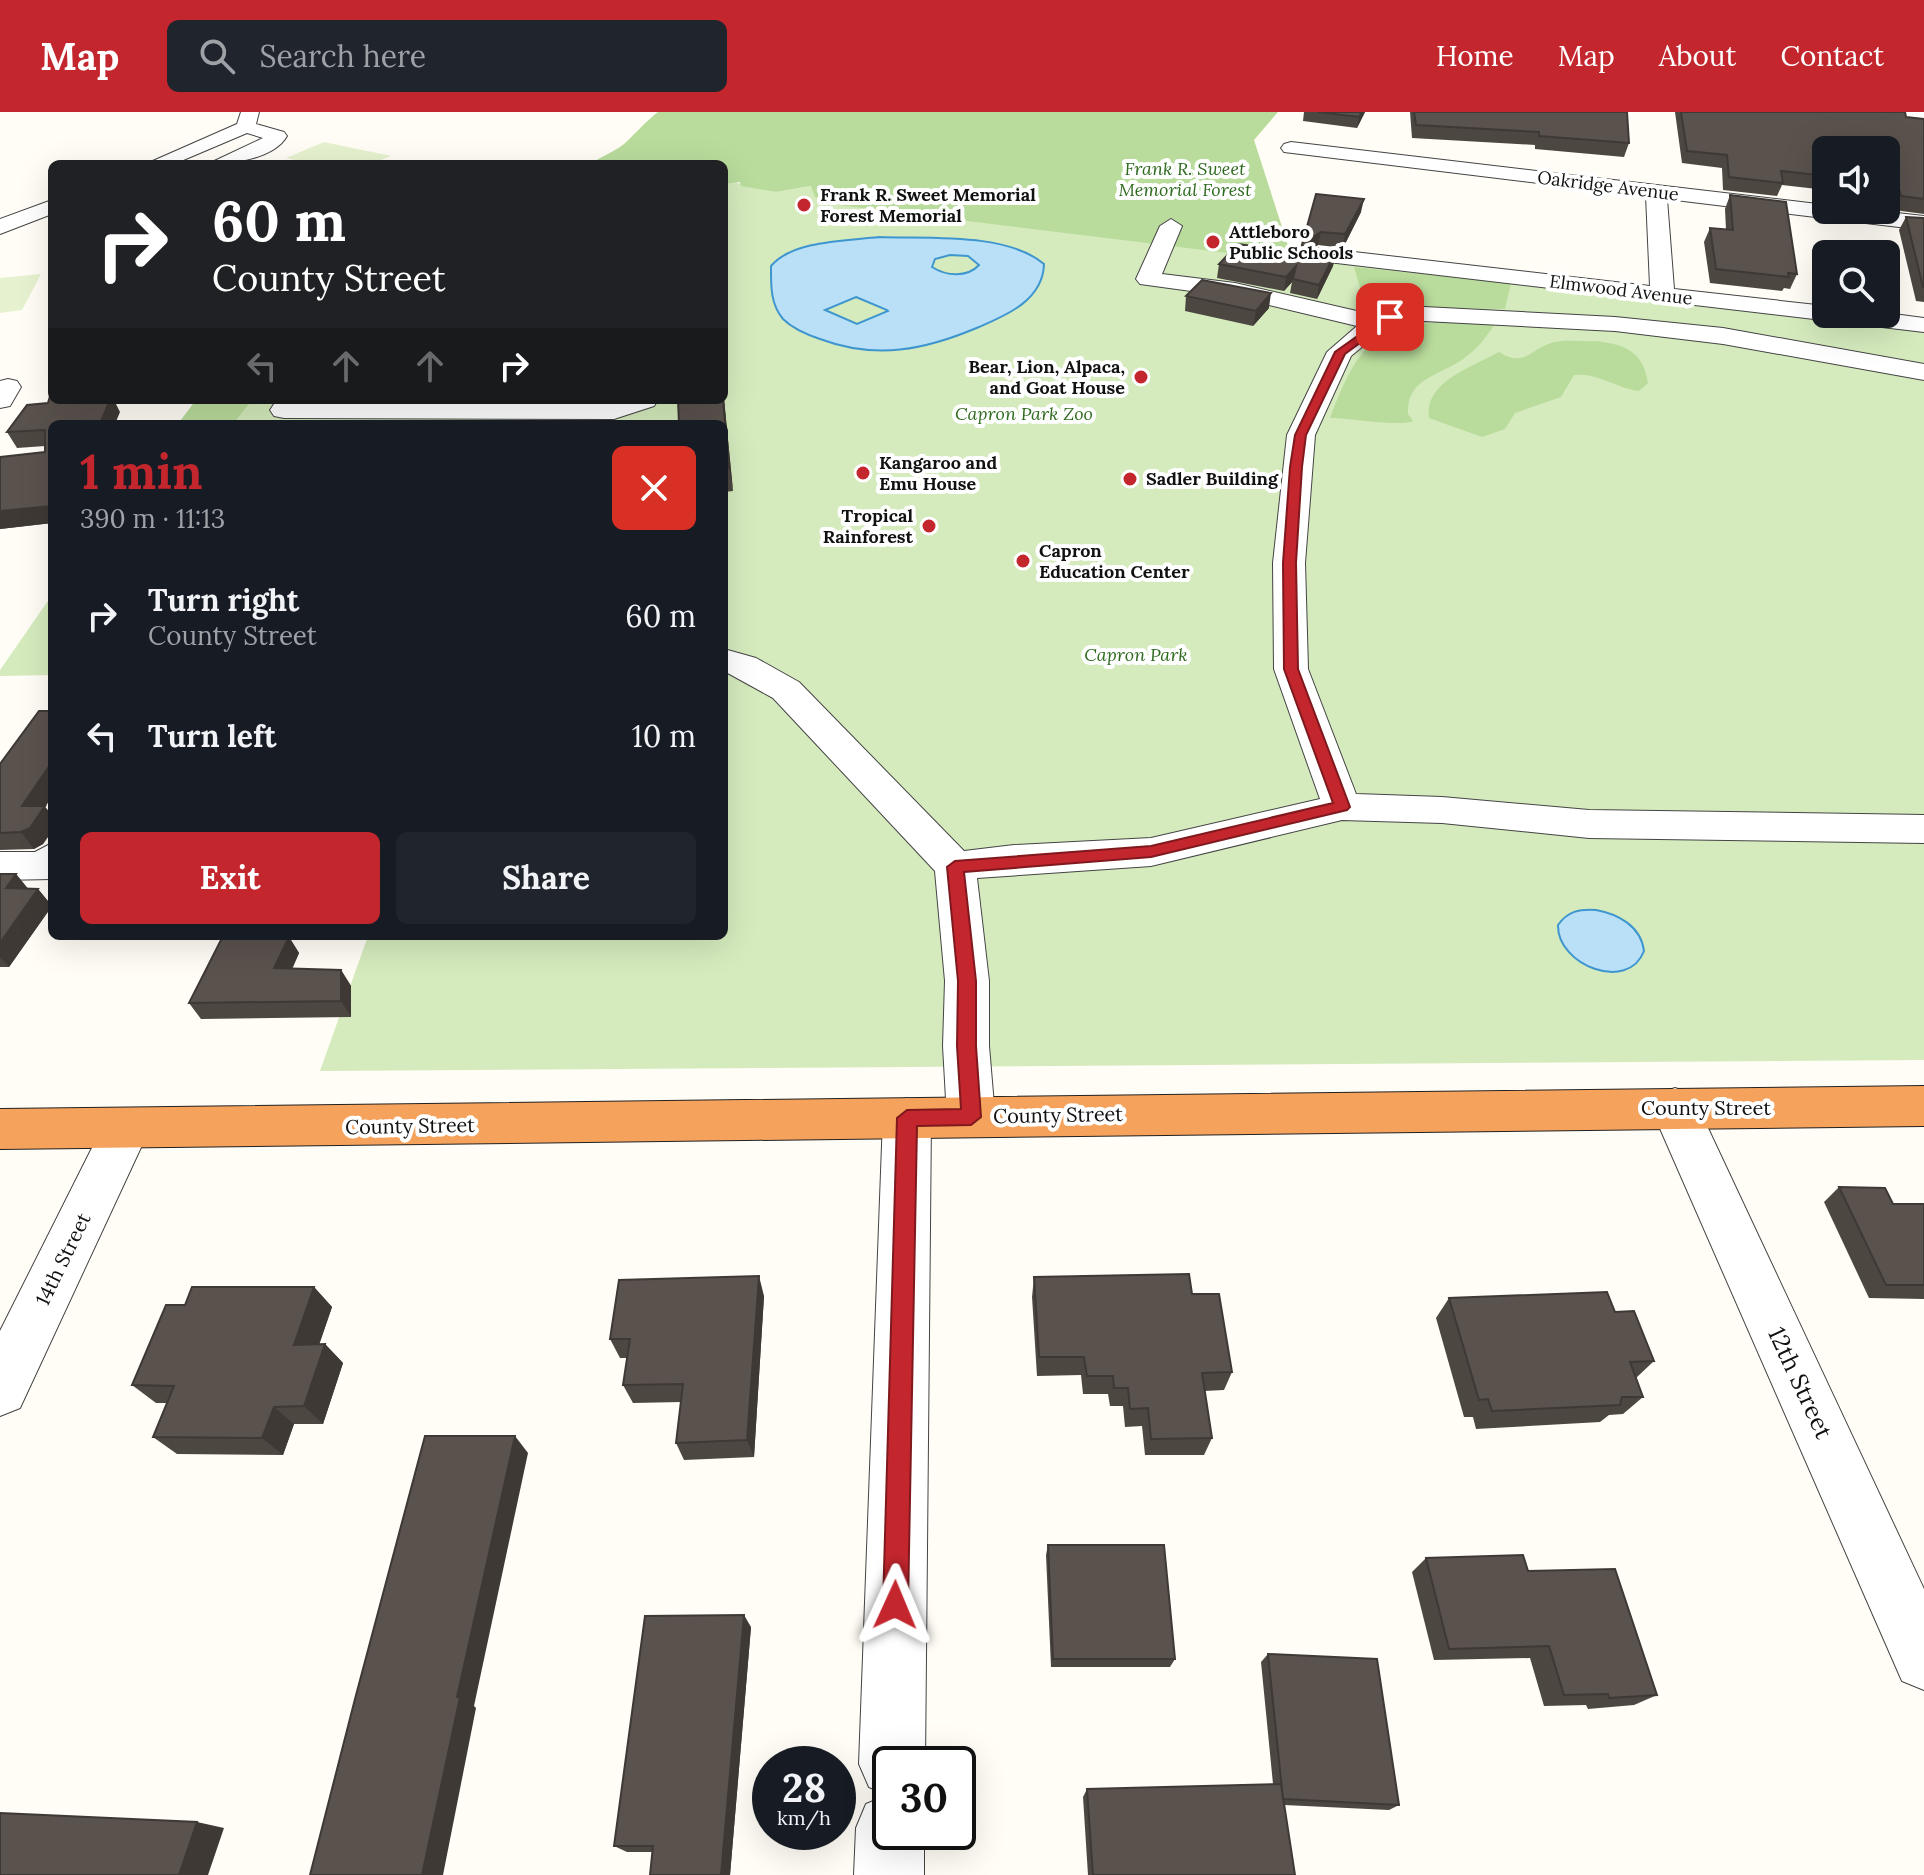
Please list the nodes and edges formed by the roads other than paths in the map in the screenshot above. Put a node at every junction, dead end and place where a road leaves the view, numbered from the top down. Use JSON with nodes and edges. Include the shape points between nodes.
{"nodes":[{"id":1,"x":224,"y":112,"type":"edge"},
{"id":2,"x":1897,"y":112,"type":"edge"},
{"id":3,"x":1924,"y":115,"type":"edge"},
{"id":4,"x":249,"y":117,"type":"edge"},
{"id":5,"x":1291,"y":148,"type":"dead end"},
{"id":6,"x":164,"y":160,"type":"edge"},
{"id":7,"x":226,"y":160,"type":"edge"},
{"id":8,"x":1656,"y":191,"type":"junction"},
{"id":9,"x":48,"y":208,"type":"edge"},
{"id":10,"x":1924,"y":223,"type":"edge"},
{"id":11,"x":1171,"y":226,"type":"dead end"},
{"id":12,"x":0,"y":227,"type":"edge"},
{"id":13,"x":1319,"y":255,"type":"edge"},
{"id":14,"x":1662,"y":295,"type":"junction"},
{"id":15,"x":1376,"y":323,"type":"junction"},
{"id":16,"x":1924,"y":325,"type":"edge"},
{"id":17,"x":1924,"y":372,"type":"edge"},
{"id":18,"x":633,"y":404,"type":"edge"},
{"id":19,"x":283,"y":411,"type":"edge"},
{"id":20,"x":378,"y":411,"type":"edge"},
{"id":21,"x":728,"y":661,"type":"edge"},
{"id":22,"x":1342,"y":807,"type":"junction"},
{"id":23,"x":1924,"y":829,"type":"edge"},
{"id":24,"x":48,"y":863,"type":"edge"},
{"id":25,"x":0,"y":866,"type":"edge"},
{"id":26,"x":955,"y":867,"type":"junction"},
{"id":27,"x":1924,"y":1106,"type":"edge"},
{"id":28,"x":1675,"y":1108,"type":"junction"},
{"id":29,"x":971,"y":1117,"type":"junction"},
{"id":30,"x":907,"y":1118,"type":"junction"},
{"id":31,"x":126,"y":1128,"type":"junction"},
{"id":32,"x":0,"y":1129,"type":"edge"},
{"id":33,"x":0,"y":1389,"type":"edge"},
{"id":34,"x":1924,"y":1659,"type":"edge"},
{"id":35,"x":892,"y":1746,"type":"edge"},
{"id":36,"x":890,"y":1850,"type":"edge"},
{"id":37,"x":889,"y":1875,"type":"edge"}],
"edges":[{"from":1,"to":4,"type":"street"},
{"from":2,"to":3,"type":"street"},
{"from":4,"to":6,"type":"street"},
{"from":4,"to":7,"type":"street","via":[[277,136]]},
{"from":5,"to":8,"type":"street","name":"Oakridge Avenue"},
{"from":8,"to":10,"type":"street","name":"Oakridge Avenue"},
{"from":8,"to":14,"type":"street"},
{"from":9,"to":12,"type":"street"},
{"from":11,"to":15,"type":"street","via":[[1148,279],[1235,290]]},
{"from":13,"to":14,"type":"street","name":"Elmwood Avenue"},
{"from":14,"to":16,"type":"street","name":"Elmwood Avenue"},
{"from":15,"to":17,"type":"street","via":[[1424,314],[1615,324],[1794,347]]},
{"from":15,"to":22,"type":"street","via":[[1340,352],[1301,435],[1289,563],[1291,669]]},
{"from":18,"to":20,"type":"street","via":[[614,411]]},
{"from":19,"to":20,"type":"street"},
{"from":21,"to":26,"type":"street","via":[[786,690]]},
{"from":22,"to":23,"type":"street","via":[[1589,824]]},
{"from":22,"to":26,"type":"street","via":[[1151,852]]},
{"from":24,"to":25,"type":"street"},
{"from":26,"to":29,"type":"street","via":[[967,981]]},
{"from":27,"to":28,"type":"highway","name":"County Street"},
{"from":28,"to":29,"type":"highway","name":"County Street"},
{"from":28,"to":34,"type":"street","name":"12th Street"},
{"from":29,"to":30,"type":"highway","name":"County Street"},
{"from":30,"to":31,"type":"highway","name":"County Street"},
{"from":30,"to":35,"type":"street"},
{"from":31,"to":32,"type":"highway","name":"County Street"},
{"from":31,"to":33,"type":"street","name":"14th Street"},
{"from":36,"to":37,"type":"street"}]}
